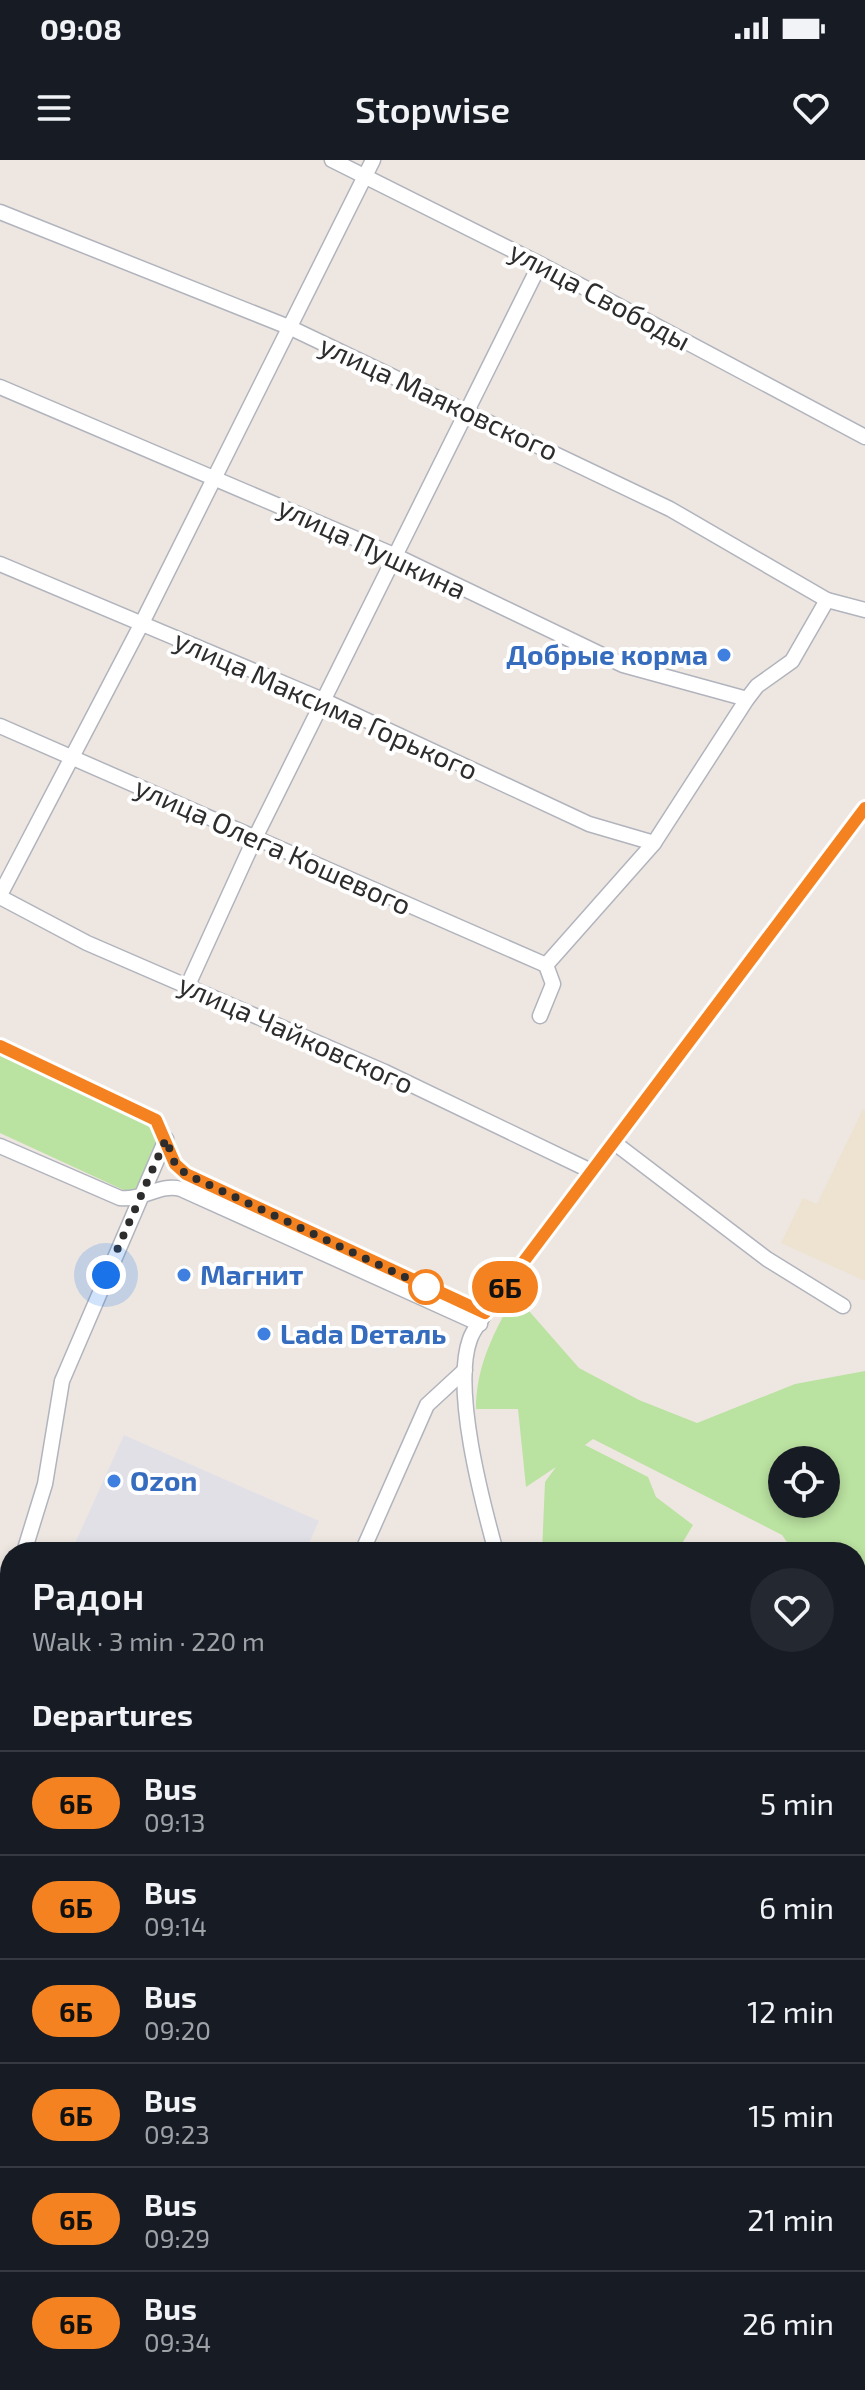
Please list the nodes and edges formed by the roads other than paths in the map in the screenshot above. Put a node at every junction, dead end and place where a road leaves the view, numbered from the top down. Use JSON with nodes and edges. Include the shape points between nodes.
{"nodes":[{"id":1,"x":332,"y":160,"type":"edge"},
{"id":2,"x":373,"y":160,"type":"edge"},
{"id":3,"x":365,"y":176,"type":"junction"},
{"id":4,"x":0,"y":212,"type":"edge"},
{"id":5,"x":540,"y":264,"type":"junction"},
{"id":6,"x":291,"y":328,"type":"junction"},
{"id":7,"x":0,"y":387,"type":"edge"},
{"id":8,"x":466,"y":411,"type":"junction"},
{"id":9,"x":865,"y":437,"type":"edge"},
{"id":10,"x":213,"y":476,"type":"junction"},
{"id":11,"x":394,"y":555,"type":"junction"},
{"id":12,"x":0,"y":564,"type":"edge"},
{"id":13,"x":827,"y":600,"type":"junction"},
{"id":14,"x":865,"y":610,"type":"edge"},
{"id":15,"x":142,"y":623,"type":"junction"},
{"id":16,"x":747,"y":699,"type":"junction"},
{"id":17,"x":323,"y":700,"type":"junction"},
{"id":18,"x":0,"y":726,"type":"edge"},
{"id":19,"x":70,"y":755,"type":"junction"},
{"id":20,"x":865,"y":808,"type":"edge"},
{"id":21,"x":254,"y":840,"type":"junction"},
{"id":22,"x":654,"y":843,"type":"junction"},
{"id":23,"x":0,"y":896,"type":"edge"},
{"id":24,"x":546,"y":965,"type":"junction"},
{"id":25,"x":188,"y":985,"type":"junction"},
{"id":26,"x":540,"y":1016,"type":"dead end"},
{"id":27,"x":0,"y":1046,"type":"edge"},
{"id":28,"x":166,"y":1139,"type":"junction"},
{"id":29,"x":616,"y":1144,"type":"junction"},
{"id":30,"x":0,"y":1146,"type":"edge"},
{"id":31,"x":591,"y":1171,"type":"junction"},
{"id":32,"x":120,"y":1198,"type":"junction"},
{"id":33,"x":140,"y":1198,"type":"junction"},
{"id":34,"x":128,"y":1222,"type":"junction"},
{"id":35,"x":843,"y":1306,"type":"dead end"},
{"id":36,"x":482,"y":1318,"type":"junction"},
{"id":37,"x":465,"y":1370,"type":"junction"},
{"id":38,"x":27,"y":1542,"type":"edge"},
{"id":39,"x":366,"y":1542,"type":"edge"},
{"id":40,"x":493,"y":1542,"type":"edge"}],
"edges":[{"from":1,"to":3,"type":"street","name":"улица Свободы"},
{"from":2,"to":3,"type":"street"},
{"from":3,"to":5,"type":"street","name":"улица Свободы"},
{"from":3,"to":6,"type":"street"},
{"from":4,"to":6,"type":"street","name":"улица Маяковского"},
{"from":5,"to":8,"type":"street"},
{"from":5,"to":9,"type":"street","name":"улица Свободы"},
{"from":6,"to":8,"type":"street","name":"улица Маяковского"},
{"from":6,"to":10,"type":"street"},
{"from":7,"to":10,"type":"street","name":"улица Пушкина"},
{"from":8,"to":11,"type":"street"},
{"from":8,"to":13,"type":"street","name":"улица Маяковского","via":[[670,509]]},
{"from":10,"to":11,"type":"street","name":"улица Пушкина"},
{"from":10,"to":15,"type":"street"},
{"from":11,"to":16,"type":"street","name":"улица Пушкина","via":[[623,665]]},
{"from":11,"to":17,"type":"street"},
{"from":12,"to":15,"type":"street","name":"улица Максима Горького"},
{"from":13,"to":14,"type":"street","name":"улица Маяковского"},
{"from":13,"to":16,"type":"street","via":[[792,661]]},
{"from":15,"to":17,"type":"street","name":"улица Максима Горького"},
{"from":15,"to":19,"type":"street"},
{"from":16,"to":22,"type":"street"},
{"from":17,"to":21,"type":"street"},
{"from":17,"to":22,"type":"street","name":"улица Максима Горького","via":[[589,824]]},
{"from":18,"to":19,"type":"street","name":"улица Олега Кошевого"},
{"from":19,"to":21,"type":"street","name":"улица Олега Кошевого"},
{"from":19,"to":23,"type":"street"},
{"from":20,"to":29,"type":"street"},
{"from":21,"to":24,"type":"street","name":"улица Олега Кошевого"},
{"from":21,"to":25,"type":"street"},
{"from":22,"to":24,"type":"street"},
{"from":23,"to":25,"type":"street","name":"улица Чайковского","via":[[87,943]]},
{"from":24,"to":26,"type":"street","via":[[553,984]]},
{"from":25,"to":31,"type":"street","name":"улица Чайковского"},
{"from":27,"to":28,"type":"street","via":[[156,1120]]},
{"from":28,"to":33,"type":"street"},
{"from":28,"to":36,"type":"street","via":[[175,1164],[186,1174]]},
{"from":29,"to":31,"type":"street"},
{"from":29,"to":35,"type":"street","via":[[767,1259]]},
{"from":30,"to":32,"type":"street"},
{"from":31,"to":36,"type":"street"},
{"from":32,"to":33,"type":"street"},
{"from":32,"to":34,"type":"street"},
{"from":33,"to":34,"type":"street"},
{"from":33,"to":36,"type":"street","via":[[172,1186],[181,1189]]},
{"from":34,"to":38,"type":"street","via":[[62,1381],[45,1484]]},
{"from":36,"to":37,"type":"street","via":[[470,1340]]},
{"from":37,"to":39,"type":"street","via":[[427,1405]]},
{"from":37,"to":40,"type":"street","via":[[473,1468]]}]}
